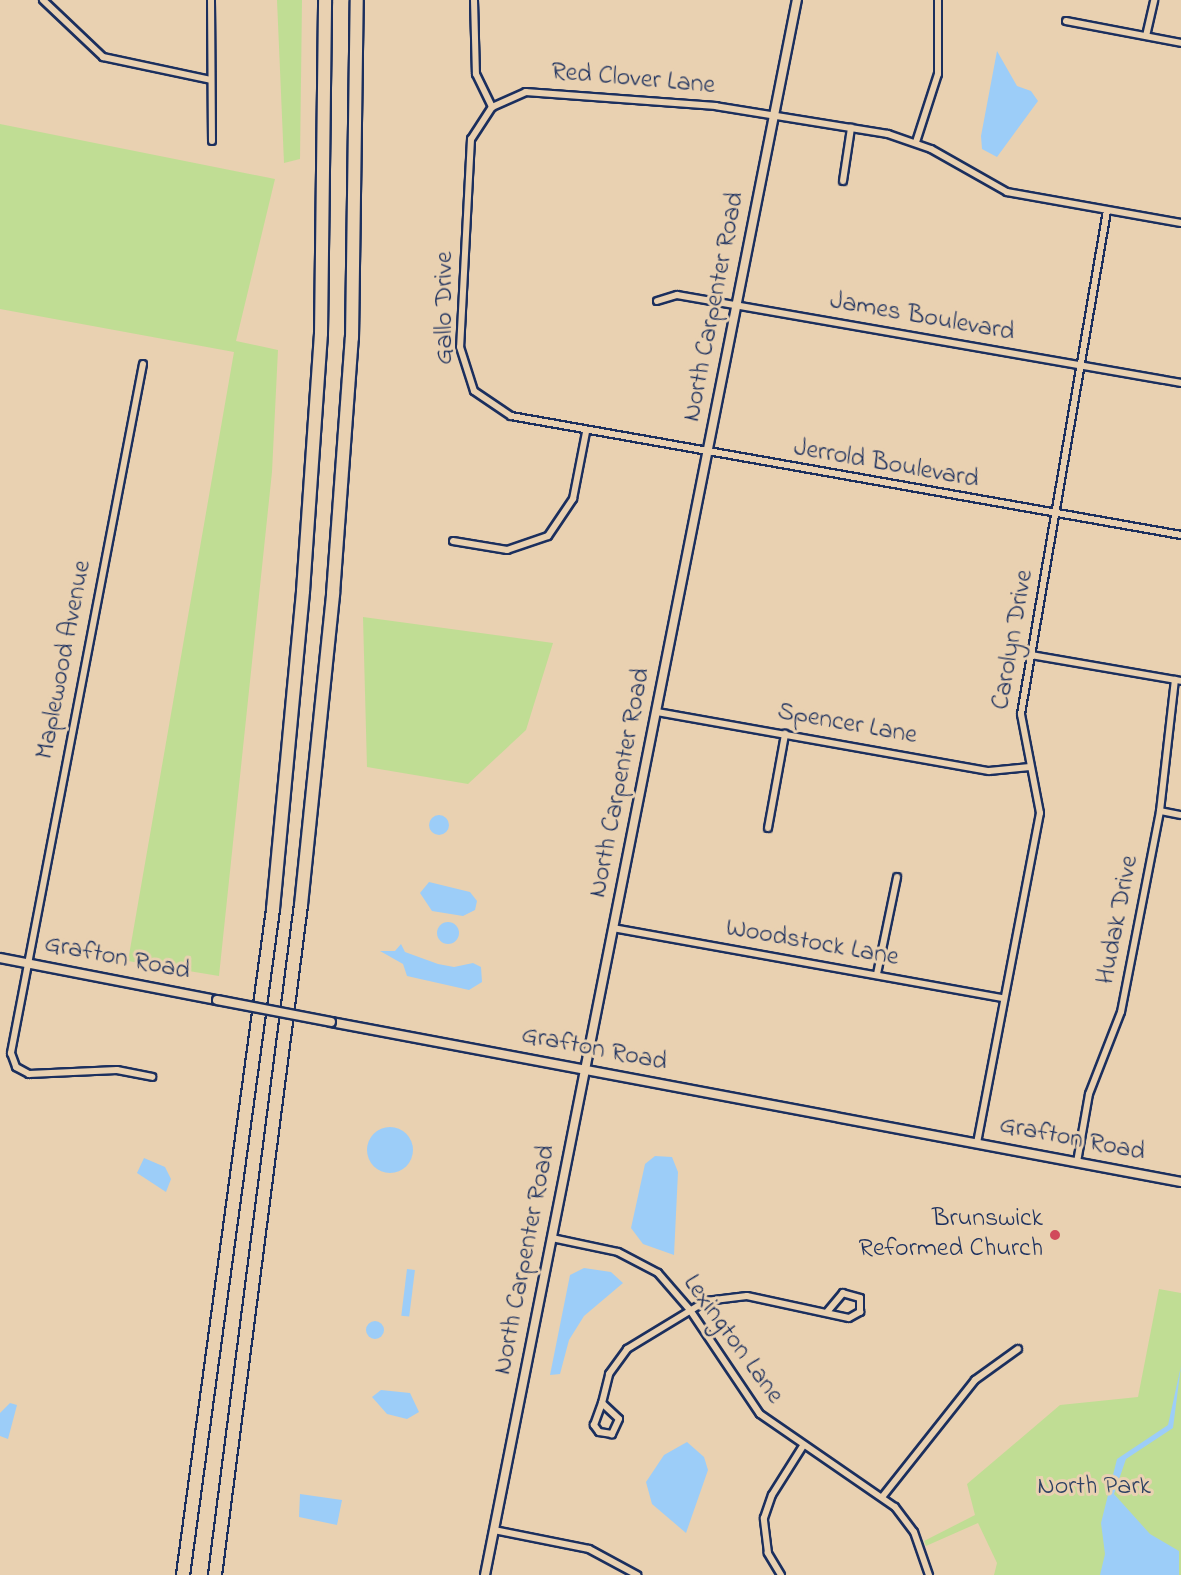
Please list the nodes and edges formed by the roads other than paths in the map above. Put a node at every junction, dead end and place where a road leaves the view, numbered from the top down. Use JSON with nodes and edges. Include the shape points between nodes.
{"nodes":[{"id":1,"x":43,"y":0,"type":"edge"},
{"id":2,"x":211,"y":0,"type":"edge"},
{"id":3,"x":325,"y":0,"type":"edge"},
{"id":4,"x":357,"y":0,"type":"edge"},
{"id":5,"x":474,"y":0,"type":"edge"},
{"id":6,"x":797,"y":0,"type":"edge"},
{"id":7,"x":938,"y":0,"type":"edge"},
{"id":8,"x":1154,"y":0,"type":"edge"},
{"id":9,"x":1066,"y":21,"type":"dead end"},
{"id":10,"x":1146,"y":36,"type":"junction"},
{"id":11,"x":1181,"y":43,"type":"edge"},
{"id":12,"x":212,"y":80,"type":"junction"},
{"id":13,"x":492,"y":107,"type":"junction"},
{"id":14,"x":775,"y":116,"type":"junction"},
{"id":15,"x":851,"y":128,"type":"junction"},
{"id":16,"x":212,"y":141,"type":"dead end"},
{"id":17,"x":916,"y":142,"type":"junction"},
{"id":18,"x":843,"y":181,"type":"dead end"},
{"id":19,"x":1107,"y":211,"type":"junction"},
{"id":20,"x":1181,"y":223,"type":"edge"},
{"id":21,"x":657,"y":301,"type":"dead end"},
{"id":22,"x":737,"y":307,"type":"junction"},
{"id":23,"x":143,"y":364,"type":"dead end"},
{"id":24,"x":1081,"y":365,"type":"junction"},
{"id":25,"x":1181,"y":382,"type":"edge"},
{"id":26,"x":586,"y":432,"type":"junction"},
{"id":27,"x":707,"y":454,"type":"junction"},
{"id":28,"x":1056,"y":514,"type":"junction"},
{"id":29,"x":1181,"y":535,"type":"edge"},
{"id":30,"x":453,"y":541,"type":"dead end"},
{"id":31,"x":1031,"y":655,"type":"junction"},
{"id":32,"x":1178,"y":680,"type":"edge"},
{"id":33,"x":657,"y":712,"type":"junction"},
{"id":34,"x":785,"y":734,"type":"junction"},
{"id":35,"x":1030,"y":767,"type":"junction"},
{"id":36,"x":1160,"y":811,"type":"junction"},
{"id":37,"x":1181,"y":815,"type":"edge"},
{"id":38,"x":768,"y":828,"type":"dead end"},
{"id":39,"x":897,"y":877,"type":"dead end"},
{"id":40,"x":613,"y":928,"type":"junction"},
{"id":41,"x":0,"y":958,"type":"edge"},
{"id":42,"x":27,"y":964,"type":"junction"},
{"id":43,"x":877,"y":974,"type":"junction"},
{"id":44,"x":1004,"y":999,"type":"junction"},
{"id":45,"x":585,"y":1070,"type":"junction"},
{"id":46,"x":152,"y":1077,"type":"dead end"},
{"id":47,"x":977,"y":1143,"type":"junction"},
{"id":48,"x":1077,"y":1162,"type":"junction"},
{"id":49,"x":1181,"y":1182,"type":"edge"},
{"id":50,"x":552,"y":1238,"type":"junction"},
{"id":51,"x":690,"y":1310,"type":"junction"},
{"id":52,"x":827,"y":1312,"type":"junction"},
{"id":53,"x":1018,"y":1349,"type":"dead end"},
{"id":54,"x":602,"y":1403,"type":"junction"},
{"id":55,"x":803,"y":1446,"type":"junction"},
{"id":56,"x":883,"y":1496,"type":"junction"},
{"id":57,"x":494,"y":1530,"type":"junction"},
{"id":58,"x":183,"y":1575,"type":"edge"},
{"id":59,"x":215,"y":1575,"type":"edge"},
{"id":60,"x":485,"y":1575,"type":"edge"},
{"id":61,"x":637,"y":1575,"type":"edge"},
{"id":62,"x":781,"y":1575,"type":"edge"},
{"id":63,"x":929,"y":1575,"type":"edge"}],
"edges":[{"from":1,"to":12,"type":"street","via":[[103,57]]},
{"from":2,"to":12,"type":"street"},
{"from":3,"to":58,"type":"highway","via":[[321,334],[301,613],[273,909]]},
{"from":4,"to":59,"type":"highway","via":[[352,338],[333,594],[301,905]]},
{"from":5,"to":13,"type":"street","via":[[476,74]]},
{"from":6,"to":14,"type":"street","name":"North Carpenter Road"},
{"from":7,"to":17,"type":"street","via":[[938,74]]},
{"from":8,"to":10,"type":"street"},
{"from":9,"to":10,"type":"street"},
{"from":10,"to":11,"type":"street"},
{"from":12,"to":16,"type":"street"},
{"from":13,"to":14,"type":"street","name":"Red Clover Lane","via":[[537,92]]},
{"from":13,"to":26,"type":"street","name":"Gallo Drive","via":[[476,129],[469,156],[463,369],[474,391],[493,409]]},
{"from":14,"to":15,"type":"street","name":"Red Clover Lane"},
{"from":14,"to":22,"type":"street","name":"North Carpenter Road"},
{"from":15,"to":17,"type":"street","name":"Red Clover Lane"},
{"from":15,"to":18,"type":"street"},
{"from":17,"to":19,"type":"street","name":"Red Clover Lane","via":[[1007,192]]},
{"from":19,"to":20,"type":"street","name":"Red Clover Lane"},
{"from":19,"to":24,"type":"street","name":"Carolyn Drive"},
{"from":21,"to":22,"type":"street","name":"James Boulevard","via":[[677,295]]},
{"from":22,"to":24,"type":"street","name":"James Boulevard"},
{"from":22,"to":27,"type":"street","name":"North Carpenter Road"},
{"from":23,"to":42,"type":"street","name":"Maplewood Avenue"},
{"from":24,"to":25,"type":"street","name":"James Boulevard"},
{"from":24,"to":28,"type":"street","name":"Carolyn Drive"},
{"from":26,"to":27,"type":"street","name":"Jerrold Boulevard"},
{"from":26,"to":30,"type":"street","via":[[573,499],[548,536],[507,550]]},
{"from":27,"to":28,"type":"street","name":"Jerrold Boulevard"},
{"from":27,"to":33,"type":"street","name":"North Carpenter Road"},
{"from":28,"to":29,"type":"street","name":"Jerrold Boulevard"},
{"from":28,"to":31,"type":"street","name":"Carolyn Drive"},
{"from":31,"to":32,"type":"street"},
{"from":31,"to":35,"type":"street","name":"Carolyn Drive","via":[[1019,724]]},
{"from":32,"to":36,"type":"street","name":"Hudak Drive"},
{"from":33,"to":34,"type":"street","name":"Spencer Lane"},
{"from":33,"to":40,"type":"street","name":"North Carpenter Road"},
{"from":34,"to":35,"type":"street","name":"Spencer Lane","via":[[989,771]]},
{"from":34,"to":38,"type":"street"},
{"from":35,"to":44,"type":"street","name":"Carolyn Drive","via":[[1040,813]]},
{"from":36,"to":37,"type":"street"},
{"from":36,"to":48,"type":"street","name":"Hudak Drive","via":[[1121,1012],[1089,1094]]},
{"from":39,"to":43,"type":"street"},
{"from":40,"to":43,"type":"street","name":"Woodstock Lane"},
{"from":40,"to":45,"type":"street","name":"North Carpenter Road"},
{"from":41,"to":42,"type":"street","name":"Grafton Road"},
{"from":42,"to":45,"type":"street","name":"Grafton Road","bridge":true},
{"from":42,"to":46,"type":"street","name":"Maplewood Avenue","via":[[11,1053],[19,1070],[33,1075],[121,1071]]},
{"from":43,"to":44,"type":"street","name":"Woodstock Lane"},
{"from":44,"to":47,"type":"street","name":"Carolyn Drive"},
{"from":45,"to":47,"type":"street","name":"Grafton Road"},
{"from":45,"to":50,"type":"street","name":"North Carpenter Road"},
{"from":47,"to":48,"type":"street","name":"Grafton Road"},
{"from":48,"to":49,"type":"street","name":"Grafton Road"},
{"from":50,"to":51,"type":"street","name":"Lexington Lane","via":[[609,1250],[642,1263]]},
{"from":50,"to":57,"type":"street","name":"North Carpenter Road"},
{"from":51,"to":52,"type":"street","via":[[735,1295]]},
{"from":51,"to":54,"type":"street","via":[[622,1354],[606,1380]]},
{"from":51,"to":55,"type":"street","name":"Lexington Lane","via":[[749,1402]]},
{"from":52,"to":52,"type":"street","via":[[855,1316],[860,1298],[843,1293]]},
{"from":53,"to":56,"type":"street","via":[[975,1380]]},
{"from":54,"to":54,"type":"street","via":[[594,1425],[599,1432],[612,1434],[619,1419]]},
{"from":55,"to":56,"type":"street","name":"Lexington Lane"},
{"from":55,"to":62,"type":"street","via":[[772,1495],[764,1518],[768,1553]]},
{"from":56,"to":63,"type":"street","name":"Lexington Lane","via":[[914,1532]]},
{"from":57,"to":60,"type":"street","name":"North Carpenter Road"},
{"from":57,"to":61,"type":"street","via":[[589,1549]]}]}
